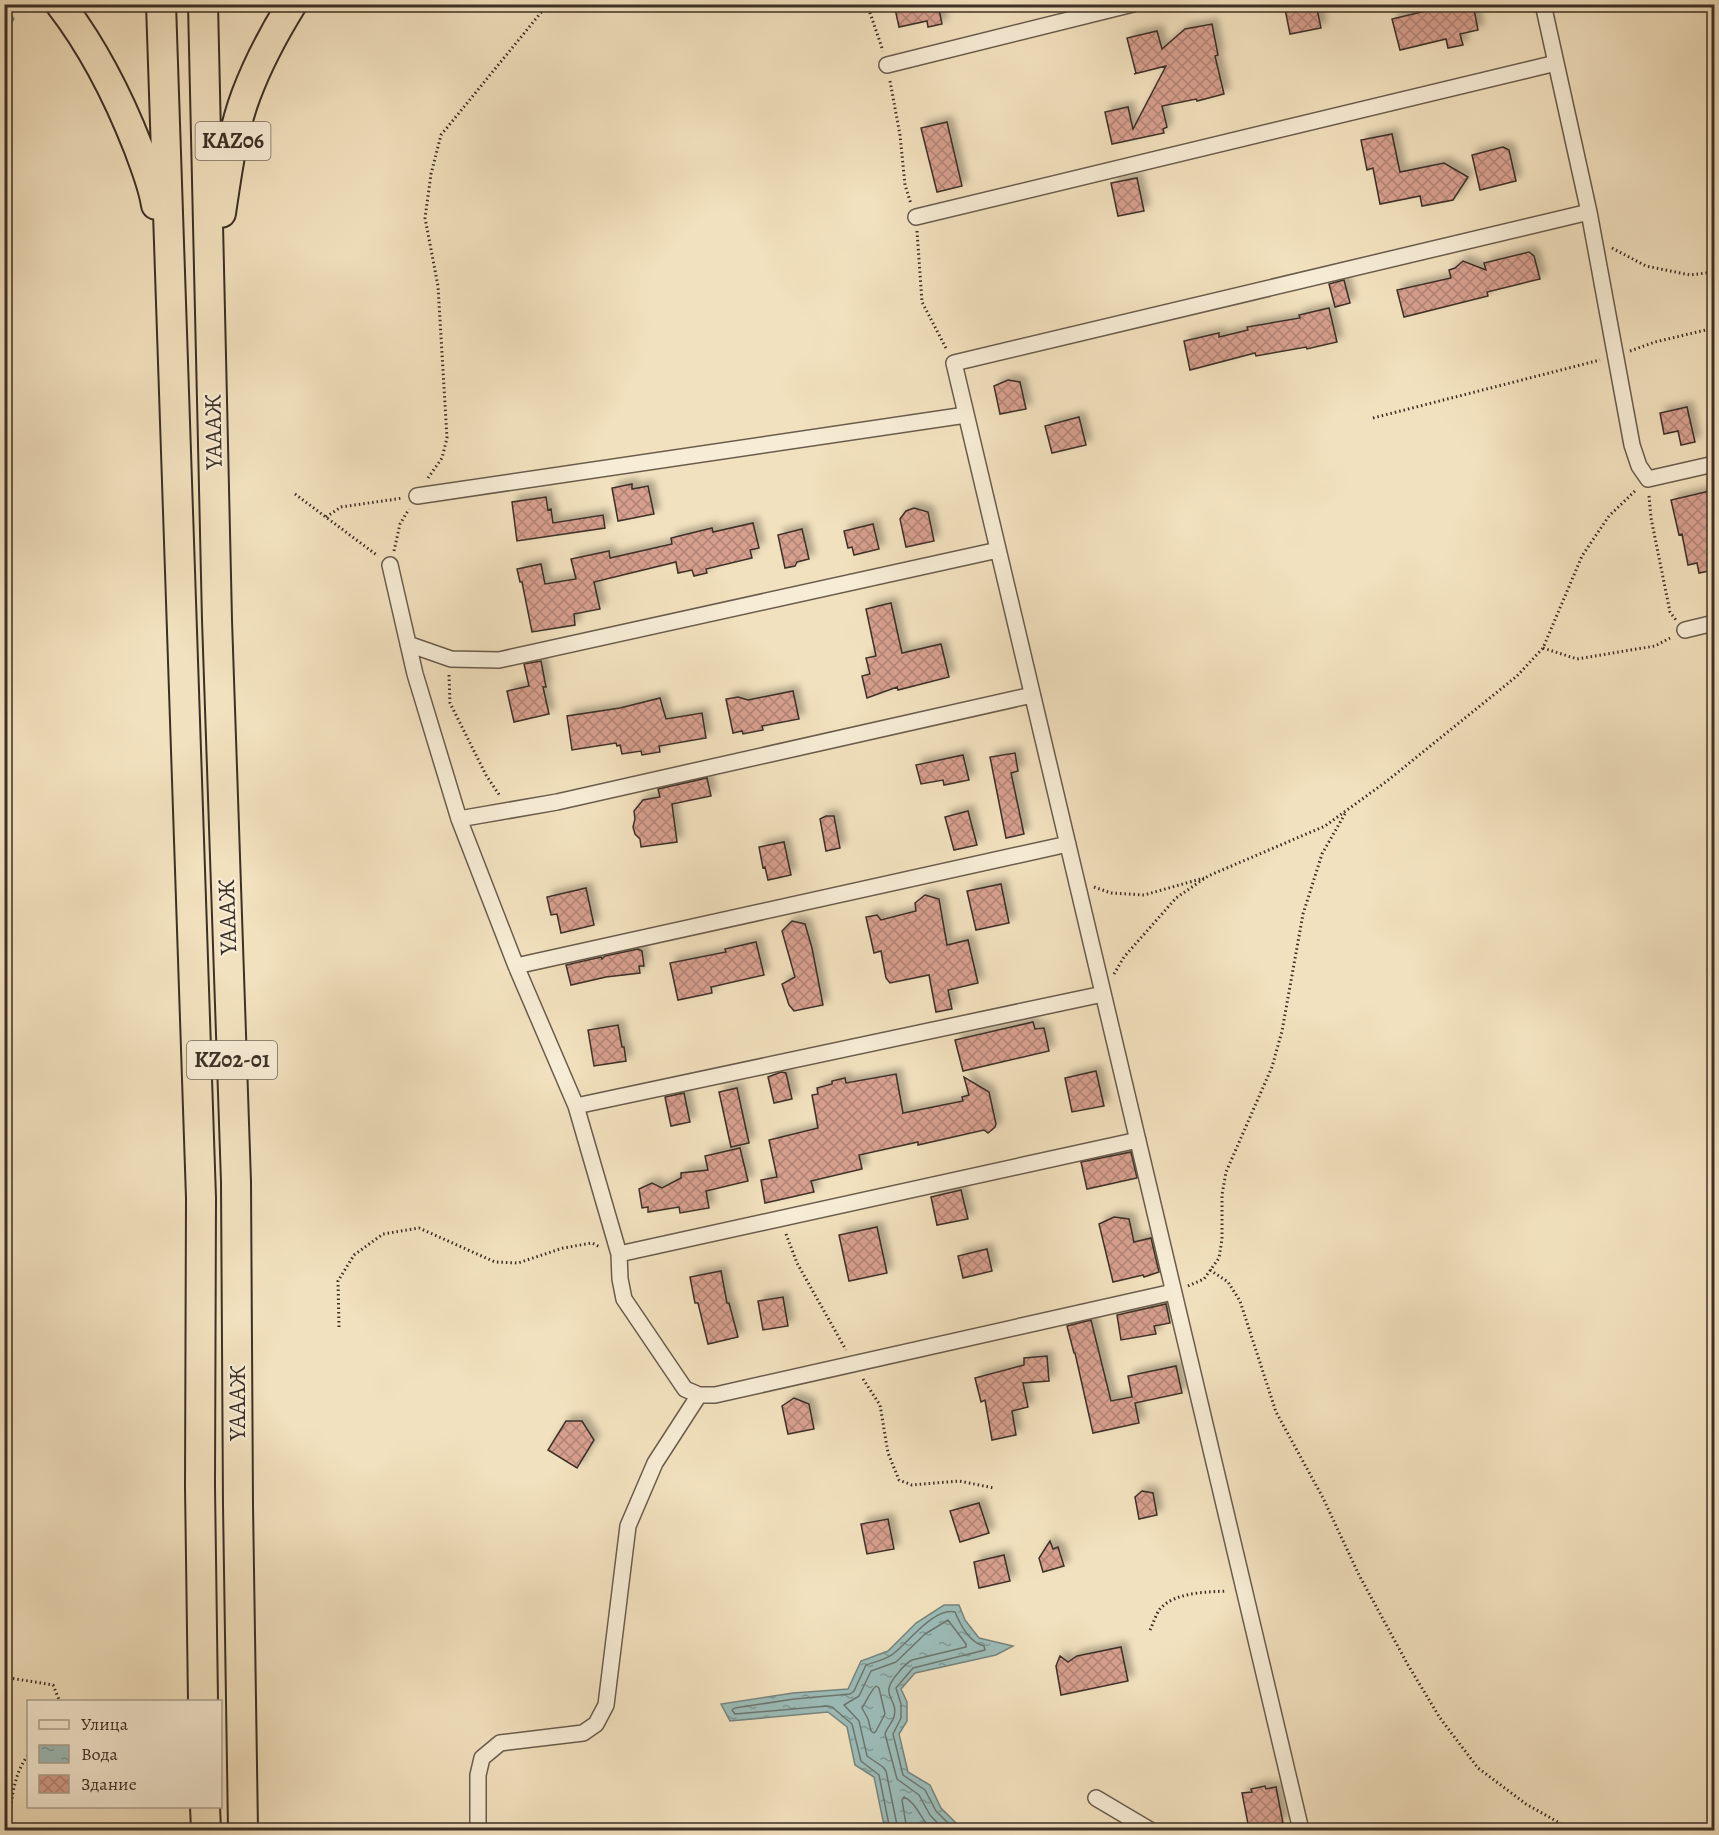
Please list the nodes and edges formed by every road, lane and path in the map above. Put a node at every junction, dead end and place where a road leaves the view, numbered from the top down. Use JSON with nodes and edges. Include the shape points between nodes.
{"nodes":[{"id":1,"x":60,"y":4,"type":"edge"},
{"id":2,"x":161,"y":4,"type":"edge"},
{"id":3,"x":203,"y":4,"type":"edge"},
{"id":4,"x":292,"y":4,"type":"edge"},
{"id":5,"x":548,"y":4,"type":"edge"},
{"id":6,"x":867,"y":4,"type":"edge"},
{"id":7,"x":1133,"y":4,"type":"edge"},
{"id":8,"x":1543,"y":4,"type":"edge"},
{"id":9,"x":1556,"y":63,"type":"junction"},
{"id":10,"x":887,"y":65,"type":"junction"},
{"id":11,"x":1589,"y":212,"type":"junction"},
{"id":12,"x":916,"y":217,"type":"junction"},
{"id":13,"x":1594,"y":239,"type":"junction"},
{"id":14,"x":1714,"y":272,"type":"edge"},
{"id":15,"x":169,"y":281,"type":"junction"},
{"id":16,"x":210,"y":289,"type":"junction"},
{"id":17,"x":1714,"y":328,"type":"edge"},
{"id":18,"x":1617,"y":356,"type":"junction"},
{"id":19,"x":954,"y":363,"type":"junction"},
{"id":20,"x":966,"y":415,"type":"junction"},
{"id":21,"x":1373,"y":418,"type":"dead end"},
{"id":22,"x":1714,"y":464,"type":"edge"},
{"id":23,"x":1648,"y":479,"type":"junction"},
{"id":24,"x":295,"y":494,"type":"dead end"},
{"id":25,"x":417,"y":496,"type":"junction"},
{"id":26,"x":326,"y":517,"type":"junction"},
{"id":27,"x":998,"y":550,"type":"junction"},
{"id":28,"x":390,"y":565,"type":"junction"},
{"id":29,"x":1714,"y":623,"type":"edge"},
{"id":30,"x":1685,"y":630,"type":"junction"},
{"id":31,"x":408,"y":644,"type":"junction"},
{"id":32,"x":1543,"y":648,"type":"junction"},
{"id":33,"x":451,"y":659,"type":"junction"},
{"id":34,"x":1032,"y":695,"type":"junction"},
{"id":35,"x":510,"y":810,"type":"junction"},
{"id":36,"x":1347,"y":810,"type":"junction"},
{"id":37,"x":459,"y":819,"type":"junction"},
{"id":38,"x":1068,"y":844,"type":"junction"},
{"id":39,"x":1208,"y":876,"type":"junction"},
{"id":40,"x":1076,"y":880,"type":"junction"},
{"id":41,"x":1714,"y":939,"type":"edge"},
{"id":42,"x":516,"y":966,"type":"junction"},
{"id":43,"x":1714,"y":982,"type":"edge"},
{"id":44,"x":1103,"y":994,"type":"junction"},
{"id":45,"x":576,"y":1106,"type":"junction"},
{"id":46,"x":1138,"y":1140,"type":"junction"},
{"id":47,"x":780,"y":1219,"type":"junction"},
{"id":48,"x":619,"y":1254,"type":"junction"},
{"id":49,"x":1210,"y":1270,"type":"junction"},
{"id":50,"x":1173,"y":1292,"type":"junction"},
{"id":51,"x":339,"y":1327,"type":"dead end"},
{"id":52,"x":854,"y":1364,"type":"junction"},
{"id":53,"x":699,"y":1395,"type":"junction"},
{"id":54,"x":994,"y":1488,"type":"dead end"},
{"id":55,"x":1244,"y":1591,"type":"junction"},
{"id":56,"x":1150,"y":1630,"type":"dead end"},
{"id":57,"x":4,"y":1677,"type":"edge"},
{"id":58,"x":60,"y":1700,"type":"edge"},
{"id":59,"x":203,"y":1700,"type":"edge"},
{"id":60,"x":27,"y":1756,"type":"edge"},
{"id":61,"x":11,"y":1796,"type":"junction"},
{"id":62,"x":1096,"y":1798,"type":"dead end"},
{"id":63,"x":4,"y":1802,"type":"edge"},
{"id":64,"x":206,"y":1808,"type":"edge"},
{"id":65,"x":9,"y":1830,"type":"edge"},
{"id":66,"x":206,"y":1830,"type":"edge"},
{"id":67,"x":243,"y":1830,"type":"edge"},
{"id":68,"x":478,"y":1830,"type":"edge"},
{"id":69,"x":1150,"y":1830,"type":"edge"},
{"id":70,"x":1301,"y":1830,"type":"edge"},
{"id":71,"x":1572,"y":1830,"type":"edge"}],
"edges":[{"from":1,"to":15,"type":"highway","via":[[92,50],[129,123],[156,201]]},
{"from":2,"to":15,"type":"highway","name":"ҮАААЖ","number":"KZ02-01"},
{"from":3,"to":16,"type":"highway","name":"ҮАААЖ","number":"KZ02-01"},
{"from":4,"to":16,"type":"highway","number":"KАZ06","via":[[245,96],[233,137]]},
{"from":5,"to":25,"type":"path","via":[[441,135],[425,218],[438,286],[447,438],[442,458]]},
{"from":6,"to":10,"type":"path"},
{"from":7,"to":10,"type":"street"},
{"from":8,"to":9,"type":"street"},
{"from":9,"to":11,"type":"street"},
{"from":9,"to":12,"type":"street"},
{"from":10,"to":12,"type":"path","via":[[905,185]]},
{"from":11,"to":13,"type":"street"},
{"from":11,"to":19,"type":"street"},
{"from":12,"to":19,"type":"path","via":[[922,302]]},
{"from":13,"to":14,"type":"path","via":[[1646,266],[1690,275]]},
{"from":13,"to":18,"type":"street"},
{"from":15,"to":59,"type":"highway","name":"ҮАААЖ","number":"KZ02-01","via":[[201,1198]]},
{"from":16,"to":67,"type":"highway","name":"ҮАААЖ","number":"KZ02-01","via":[[236,1182]]},
{"from":17,"to":18,"type":"path"},
{"from":18,"to":21,"type":"path"},
{"from":18,"to":23,"type":"street","via":[[1632,445]]},
{"from":19,"to":20,"type":"street"},
{"from":20,"to":25,"type":"street"},
{"from":20,"to":27,"type":"street"},
{"from":22,"to":23,"type":"street"},
{"from":23,"to":30,"type":"path","via":[[1651,518],[1670,612]]},
{"from":23,"to":32,"type":"path","via":[[1609,516],[1582,556]]},
{"from":24,"to":26,"type":"path"},
{"from":25,"to":26,"type":"path","via":[[341,507]]},
{"from":25,"to":28,"type":"path","via":[[400,524]]},
{"from":26,"to":28,"type":"path"},
{"from":27,"to":33,"type":"street","via":[[499,660]]},
{"from":27,"to":34,"type":"street"},
{"from":28,"to":31,"type":"street"},
{"from":29,"to":30,"type":"street"},
{"from":30,"to":32,"type":"path","via":[[1655,646],[1577,659]]},
{"from":31,"to":33,"type":"street"},
{"from":31,"to":37,"type":"street"},
{"from":32,"to":36,"type":"path","via":[[1517,676]]},
{"from":33,"to":35,"type":"path","via":[[450,703],[486,775]]},
{"from":34,"to":35,"type":"street"},
{"from":34,"to":38,"type":"street"},
{"from":35,"to":37,"type":"street"},
{"from":36,"to":39,"type":"path","via":[[1325,826]]},
{"from":36,"to":49,"type":"path","via":[[1322,854],[1303,914],[1282,1031],[1272,1067],[1227,1172],[1219,1258]]},
{"from":37,"to":42,"type":"street"},
{"from":38,"to":40,"type":"street"},
{"from":38,"to":42,"type":"street"},
{"from":39,"to":40,"type":"path","via":[[1144,895],[1111,893]]},
{"from":39,"to":44,"type":"path","via":[[1176,898],[1124,957]]},
{"from":40,"to":44,"type":"street"},
{"from":41,"to":43,"type":"path","via":[[1710,943],[1708,971]]},
{"from":42,"to":45,"type":"street"},
{"from":44,"to":45,"type":"street"},
{"from":44,"to":46,"type":"street"},
{"from":45,"to":48,"type":"street"},
{"from":46,"to":47,"type":"street"},
{"from":46,"to":50,"type":"street"},
{"from":47,"to":48,"type":"street"},
{"from":47,"to":52,"type":"path","via":[[796,1263]]},
{"from":48,"to":51,"type":"path","via":[[592,1243],[518,1263],[495,1262],[419,1228],[383,1234],[354,1255],[339,1281]]},
{"from":48,"to":53,"type":"street","via":[[624,1299],[685,1389]]},
{"from":49,"to":50,"type":"path","via":[[1204,1279]]},
{"from":49,"to":71,"type":"path","via":[[1228,1282],[1240,1301],[1276,1412],[1323,1497],[1364,1585],[1440,1718],[1478,1767],[1526,1804]]},
{"from":50,"to":52,"type":"street"},
{"from":50,"to":55,"type":"street"},
{"from":52,"to":53,"type":"street","via":[[715,1395]]},
{"from":52,"to":54,"type":"path","via":[[880,1406],[888,1453],[899,1480],[912,1485],[959,1481]]},
{"from":53,"to":68,"type":"street","via":[[655,1463],[628,1526],[606,1705],[596,1724],[583,1733],[500,1743],[482,1758],[478,1775]]},
{"from":55,"to":56,"type":"path","via":[[1202,1592],[1176,1598],[1161,1608]]},
{"from":55,"to":70,"type":"street"},
{"from":57,"to":58,"type":"path","via":[[53,1685]]},
{"from":60,"to":61,"type":"path"},
{"from":61,"to":63,"type":"path"},
{"from":61,"to":65,"type":"path"},
{"from":62,"to":69,"type":"street"},
{"from":64,"to":66,"type":"highway"}]}
